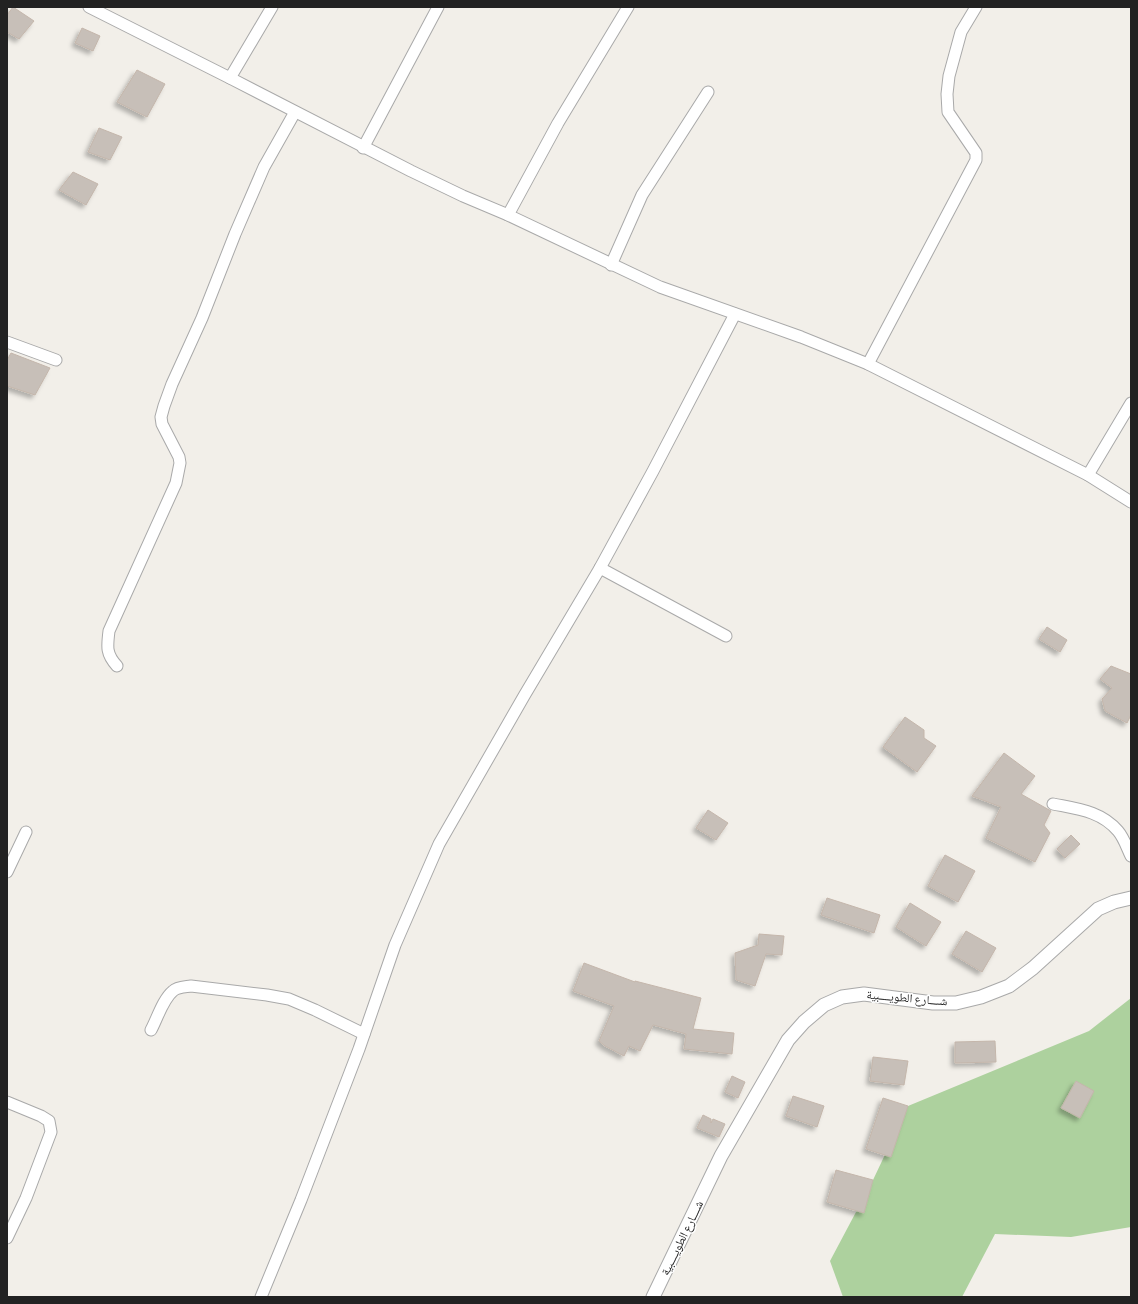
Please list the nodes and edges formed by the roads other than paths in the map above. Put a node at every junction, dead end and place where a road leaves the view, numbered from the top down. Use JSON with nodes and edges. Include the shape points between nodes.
{"nodes":[{"id":1,"x":89,"y":7,"type":"edge"},
{"id":2,"x":272,"y":7,"type":"edge"},
{"id":3,"x":438,"y":7,"type":"edge"},
{"id":4,"x":628,"y":7,"type":"edge"},
{"id":5,"x":976,"y":7,"type":"edge"},
{"id":6,"x":230,"y":78,"type":"junction"},
{"id":7,"x":708,"y":92,"type":"dead end"},
{"id":8,"x":295,"y":112,"type":"junction"},
{"id":9,"x":363,"y":148,"type":"junction"},
{"id":10,"x":508,"y":215,"type":"junction"},
{"id":11,"x":611,"y":264,"type":"junction"},
{"id":12,"x":735,"y":314,"type":"junction"},
{"id":13,"x":7,"y":342,"type":"edge"},
{"id":14,"x":56,"y":360,"type":"dead end"},
{"id":15,"x":868,"y":364,"type":"junction"},
{"id":16,"x":1131,"y":403,"type":"edge"},
{"id":17,"x":1088,"y":475,"type":"junction"},
{"id":18,"x":1131,"y":502,"type":"edge"},
{"id":19,"x":600,"y":568,"type":"junction"},
{"id":20,"x":726,"y":636,"type":"dead end"},
{"id":21,"x":117,"y":666,"type":"dead end"},
{"id":22,"x":1053,"y":804,"type":"dead end"},
{"id":23,"x":26,"y":832,"type":"dead end"},
{"id":24,"x":1131,"y":856,"type":"edge"},
{"id":25,"x":7,"y":872,"type":"edge"},
{"id":26,"x":1131,"y":898,"type":"edge"},
{"id":27,"x":151,"y":1030,"type":"dead end"},
{"id":28,"x":364,"y":1034,"type":"junction"},
{"id":29,"x":7,"y":1102,"type":"edge"},
{"id":30,"x":7,"y":1238,"type":"edge"},
{"id":31,"x":261,"y":1297,"type":"edge"},
{"id":32,"x":653,"y":1297,"type":"edge"}],
"edges":[{"from":1,"to":6,"type":"street"},
{"from":2,"to":6,"type":"street"},
{"from":3,"to":9,"type":"street"},
{"from":4,"to":10,"type":"street","via":[[558,123]]},
{"from":5,"to":15,"type":"street","via":[[962,32],[949,76],[947,94],[948,112],[976,153],[976,160]]},
{"from":6,"to":8,"type":"street"},
{"from":7,"to":11,"type":"street","via":[[642,195]]},
{"from":8,"to":9,"type":"street"},
{"from":8,"to":21,"type":"street","via":[[264,167],[164,406],[162,424],[179,457],[180,470],[109,631],[107,646],[110,659]]},
{"from":9,"to":10,"type":"street"},
{"from":10,"to":11,"type":"street"},
{"from":11,"to":12,"type":"street","via":[[660,287]]},
{"from":12,"to":15,"type":"street"},
{"from":12,"to":19,"type":"street"},
{"from":13,"to":14,"type":"street"},
{"from":15,"to":17,"type":"street"},
{"from":16,"to":17,"type":"street"},
{"from":17,"to":18,"type":"street"},
{"from":19,"to":20,"type":"street"},
{"from":19,"to":28,"type":"street","via":[[439,844],[395,945]]},
{"from":22,"to":24,"type":"street","via":[[1087,810],[1108,822],[1119,832]]},
{"from":23,"to":25,"type":"street"},
{"from":26,"to":32,"type":"street","name":"شــــارع الطويــــبية","via":[[1098,909],[1033,968],[1008,986],[981,998],[933,1003],[864,994],[842,997],[824,1005],[788,1040],[721,1156]]},
{"from":27,"to":28,"type":"street","via":[[166,998],[173,990],[191,986],[288,999]]},
{"from":28,"to":31,"type":"street"},
{"from":29,"to":30,"type":"street","via":[[49,1121],[51,1132],[26,1198]]}]}
